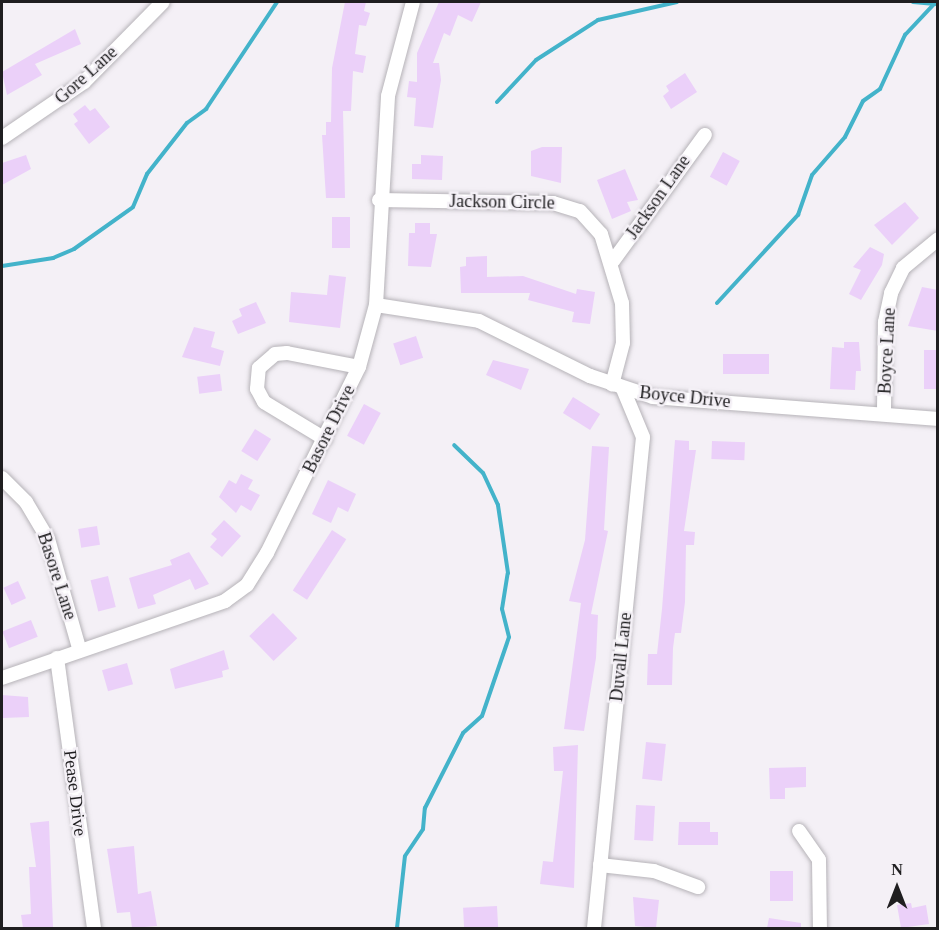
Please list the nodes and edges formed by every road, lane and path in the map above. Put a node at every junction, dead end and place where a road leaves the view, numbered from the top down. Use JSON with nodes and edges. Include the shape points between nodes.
{"nodes":[{"id":1,"x":163,"y":2,"type":"edge"},
{"id":2,"x":413,"y":2,"type":"edge"},
{"id":3,"x":705,"y":135,"type":"dead end"},
{"id":4,"x":2,"y":138,"type":"edge"},
{"id":5,"x":379,"y":200,"type":"junction"},
{"id":6,"x":938,"y":238,"type":"edge"},
{"id":7,"x":613,"y":261,"type":"junction"},
{"id":8,"x":376,"y":304,"type":"junction"},
{"id":9,"x":359,"y":367,"type":"junction"},
{"id":10,"x":618,"y":387,"type":"junction"},
{"id":11,"x":884,"y":411,"type":"junction"},
{"id":12,"x":938,"y":419,"type":"edge"},
{"id":13,"x":325,"y":439,"type":"junction"},
{"id":14,"x":2,"y":478,"type":"edge"},
{"id":15,"x":80,"y":651,"type":"junction"},
{"id":16,"x":57,"y":658,"type":"junction"},
{"id":17,"x":2,"y":678,"type":"edge"},
{"id":18,"x":799,"y":831,"type":"dead end"},
{"id":19,"x":600,"y":865,"type":"junction"},
{"id":20,"x":698,"y":887,"type":"dead end"},
{"id":21,"x":94,"y":928,"type":"edge"},
{"id":22,"x":594,"y":928,"type":"edge"},
{"id":23,"x":820,"y":928,"type":"edge"}],
"edges":[{"from":1,"to":4,"type":"street","name":"Gore Lane","via":[[84,82]]},
{"from":2,"to":5,"type":"street","name":"Basore Drive","via":[[388,96]]},
{"from":3,"to":7,"type":"street","name":"Jackson Lane"},
{"from":5,"to":7,"type":"street","name":"Jackson Circle","via":[[567,204],[591,220]]},
{"from":5,"to":8,"type":"street","name":"Basore Drive"},
{"from":6,"to":11,"type":"street","name":"Boyce Lane","via":[[903,268],[891,292],[885,322]]},
{"from":7,"to":10,"type":"street","name":"Jackson Circle","via":[[623,343]]},
{"from":8,"to":9,"type":"street","name":"Basore Drive"},
{"from":8,"to":10,"type":"street","name":"Boyce Drive","via":[[479,321]]},
{"from":9,"to":13,"type":"street","name":"Basore Drive"},
{"from":9,"to":13,"type":"street","via":[[287,353],[275,354],[259,368],[257,389],[264,402]]},
{"from":10,"to":11,"type":"street","name":"Boyce Drive","via":[[653,397]]},
{"from":10,"to":19,"type":"street","name":"Duvall Lane","via":[[643,438]]},
{"from":11,"to":12,"type":"street","name":"Boyce Drive"},
{"from":13,"to":15,"type":"street","name":"Basore Drive","via":[[247,585],[225,601],[154,629]]},
{"from":14,"to":15,"type":"street","name":"Basore Lane","via":[[26,502],[48,539]]},
{"from":15,"to":16,"type":"street","name":"Basore Drive"},
{"from":16,"to":17,"type":"street","name":"Basore Drive"},
{"from":16,"to":21,"type":"street","name":"Pease Drive"},
{"from":18,"to":23,"type":"street","via":[[819,860]]},
{"from":19,"to":20,"type":"street","via":[[654,871]]},
{"from":19,"to":22,"type":"street","name":"Duvall Lane"}]}
